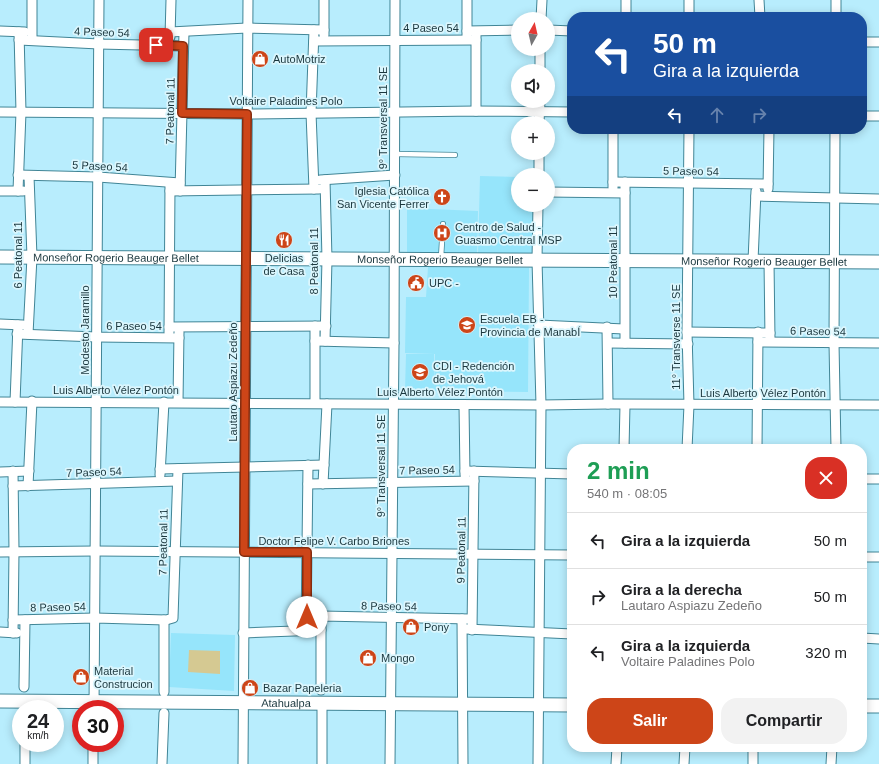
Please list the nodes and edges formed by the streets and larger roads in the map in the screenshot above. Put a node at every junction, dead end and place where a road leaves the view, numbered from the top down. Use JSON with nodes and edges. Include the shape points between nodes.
{"nodes":[{"id":1,"x":32,"y":0,"type":"edge"},
{"id":2,"x":99,"y":0,"type":"edge"},
{"id":3,"x":170,"y":0,"type":"edge"},
{"id":4,"x":248,"y":0,"type":"edge"},
{"id":5,"x":324,"y":0,"type":"edge"},
{"id":6,"x":395,"y":0,"type":"edge"},
{"id":7,"x":467,"y":0,"type":"edge"},
{"id":8,"x":542,"y":0,"type":"edge"},
{"id":9,"x":626,"y":0,"type":"edge"},
{"id":10,"x":689,"y":0,"type":"edge"},
{"id":11,"x":760,"y":0,"type":"edge"},
{"id":12,"x":836,"y":0,"type":"edge"},
{"id":13,"x":541,"y":12,"type":"edge"},
{"id":14,"x":626,"y":12,"type":"edge"},
{"id":15,"x":689,"y":12,"type":"edge"},
{"id":16,"x":760,"y":12,"type":"edge"},
{"id":17,"x":836,"y":12,"type":"edge"},
{"id":18,"x":247,"y":28,"type":"junction"},
{"id":19,"x":314,"y":30,"type":"junction"},
{"id":20,"x":324,"y":30,"type":"junction"},
{"id":21,"x":555,"y":30,"type":"edge"},
{"id":22,"x":0,"y":31,"type":"edge"},
{"id":23,"x":511,"y":31,"type":"edge"},
{"id":24,"x":567,"y":31,"type":"edge"},
{"id":25,"x":170,"y":32,"type":"junction"},
{"id":26,"x":184,"y":32,"type":"junction"},
{"id":27,"x":19,"y":36,"type":"junction"},
{"id":28,"x":32,"y":36,"type":"junction"},
{"id":29,"x":471,"y":36,"type":"junction"},
{"id":30,"x":324,"y":40,"type":"junction"},
{"id":31,"x":395,"y":40,"type":"junction"},
{"id":32,"x":314,"y":41,"type":"junction"},
{"id":33,"x":867,"y":42,"type":"edge"},
{"id":34,"x":879,"y":42,"type":"edge"},
{"id":35,"x":99,"y":44,"type":"junction"},
{"id":36,"x":170,"y":46,"type":"junction"},
{"id":37,"x":183,"y":46,"type":"junction"},
{"id":38,"x":539,"y":108,"type":"edge"},
{"id":39,"x":476,"y":111,"type":"junction"},
{"id":40,"x":0,"y":112,"type":"edge"},
{"id":41,"x":21,"y":112,"type":"junction"},
{"id":42,"x":98,"y":112,"type":"junction"},
{"id":43,"x":395,"y":112,"type":"junction"},
{"id":44,"x":539,"y":112,"type":"junction"},
{"id":45,"x":567,"y":112,"type":"edge"},
{"id":46,"x":182,"y":113,"type":"junction"},
{"id":47,"x":311,"y":113,"type":"junction"},
{"id":48,"x":247,"y":114,"type":"junction"},
{"id":49,"x":539,"y":116,"type":"edge"},
{"id":50,"x":867,"y":116,"type":"edge"},
{"id":51,"x":879,"y":116,"type":"edge"},
{"id":52,"x":613,"y":134,"type":"edge"},
{"id":53,"x":689,"y":134,"type":"edge"},
{"id":54,"x":769,"y":134,"type":"edge"},
{"id":55,"x":835,"y":134,"type":"edge"},
{"id":56,"x":395,"y":175,"type":"junction"},
{"id":57,"x":18,"y":176,"type":"junction"},
{"id":58,"x":30,"y":176,"type":"junction"},
{"id":59,"x":98,"y":177,"type":"junction"},
{"id":60,"x":613,"y":182,"type":"junction"},
{"id":61,"x":625,"y":182,"type":"junction"},
{"id":62,"x":688,"y":183,"type":"junction"},
{"id":63,"x":314,"y":184,"type":"junction"},
{"id":64,"x":756,"y":184,"type":"junction"},
{"id":65,"x":768,"y":184,"type":"junction"},
{"id":66,"x":326,"y":185,"type":"junction"},
{"id":67,"x":170,"y":187,"type":"junction"},
{"id":68,"x":180,"y":187,"type":"junction"},
{"id":69,"x":246,"y":190,"type":"junction"},
{"id":70,"x":0,"y":191,"type":"edge"},
{"id":71,"x":18,"y":191,"type":"junction"},
{"id":72,"x":30,"y":191,"type":"junction"},
{"id":73,"x":555,"y":192,"type":"edge"},
{"id":74,"x":613,"y":193,"type":"junction"},
{"id":75,"x":625,"y":193,"type":"junction"},
{"id":76,"x":756,"y":196,"type":"junction"},
{"id":77,"x":768,"y":196,"type":"junction"},
{"id":78,"x":835,"y":198,"type":"junction"},
{"id":79,"x":879,"y":198,"type":"edge"},
{"id":80,"x":538,"y":212,"type":"edge"},
{"id":81,"x":0,"y":256,"type":"edge"},
{"id":82,"x":32,"y":257,"type":"junction"},
{"id":83,"x":97,"y":257,"type":"junction"},
{"id":84,"x":169,"y":258,"type":"junction"},
{"id":85,"x":246,"y":258,"type":"junction"},
{"id":86,"x":328,"y":259,"type":"junction"},
{"id":87,"x":394,"y":259,"type":"junction"},
{"id":88,"x":537,"y":260,"type":"junction"},
{"id":89,"x":625,"y":261,"type":"junction"},
{"id":90,"x":688,"y":261,"type":"junction"},
{"id":91,"x":753,"y":261,"type":"junction"},
{"id":92,"x":769,"y":261,"type":"junction"},
{"id":93,"x":834,"y":262,"type":"junction"},
{"id":94,"x":879,"y":262,"type":"edge"},
{"id":95,"x":0,"y":324,"type":"edge"},
{"id":96,"x":28,"y":324,"type":"junction"},
{"id":97,"x":539,"y":325,"type":"junction"},
{"id":98,"x":245,"y":326,"type":"junction"},
{"id":99,"x":315,"y":326,"type":"junction"},
{"id":100,"x":326,"y":326,"type":"junction"},
{"id":101,"x":169,"y":327,"type":"junction"},
{"id":102,"x":179,"y":327,"type":"junction"},
{"id":103,"x":607,"y":327,"type":"junction"},
{"id":104,"x":18,"y":329,"type":"junction"},
{"id":105,"x":624,"y":329,"type":"junction"},
{"id":106,"x":687,"y":332,"type":"junction"},
{"id":107,"x":758,"y":332,"type":"junction"},
{"id":108,"x":28,"y":334,"type":"junction"},
{"id":109,"x":97,"y":337,"type":"junction"},
{"id":110,"x":770,"y":337,"type":"junction"},
{"id":111,"x":169,"y":338,"type":"junction"},
{"id":112,"x":179,"y":338,"type":"junction"},
{"id":113,"x":315,"y":341,"type":"junction"},
{"id":114,"x":325,"y":341,"type":"junction"},
{"id":115,"x":758,"y":342,"type":"junction"},
{"id":116,"x":394,"y":343,"type":"junction"},
{"id":117,"x":608,"y":343,"type":"junction"},
{"id":118,"x":625,"y":343,"type":"junction"},
{"id":119,"x":834,"y":343,"type":"junction"},
{"id":120,"x":879,"y":343,"type":"edge"},
{"id":121,"x":688,"y":344,"type":"junction"},
{"id":122,"x":32,"y":401,"type":"junction"},
{"id":123,"x":0,"y":402,"type":"edge"},
{"id":124,"x":15,"y":402,"type":"junction"},
{"id":125,"x":96,"y":402,"type":"junction"},
{"id":126,"x":164,"y":402,"type":"junction"},
{"id":127,"x":178,"y":402,"type":"junction"},
{"id":128,"x":245,"y":403,"type":"junction"},
{"id":129,"x":315,"y":403,"type":"junction"},
{"id":130,"x":327,"y":404,"type":"junction"},
{"id":131,"x":394,"y":404,"type":"junction"},
{"id":132,"x":608,"y":404,"type":"junction"},
{"id":133,"x":464,"y":405,"type":"junction"},
{"id":134,"x":541,"y":405,"type":"junction"},
{"id":135,"x":625,"y":405,"type":"junction"},
{"id":136,"x":688,"y":405,"type":"junction"},
{"id":137,"x":757,"y":405,"type":"junction"},
{"id":138,"x":836,"y":405,"type":"junction"},
{"id":139,"x":879,"y":405,"type":"edge"},
{"id":140,"x":624,"y":444,"type":"edge"},
{"id":141,"x":687,"y":444,"type":"edge"},
{"id":142,"x":757,"y":444,"type":"edge"},
{"id":143,"x":836,"y":444,"type":"edge"},
{"id":144,"x":308,"y":465,"type":"junction"},
{"id":145,"x":324,"y":465,"type":"junction"},
{"id":146,"x":244,"y":467,"type":"junction"},
{"id":147,"x":160,"y":469,"type":"junction"},
{"id":148,"x":178,"y":469,"type":"junction"},
{"id":149,"x":13,"y":471,"type":"junction"},
{"id":150,"x":29,"y":471,"type":"junction"},
{"id":151,"x":470,"y":471,"type":"junction"},
{"id":152,"x":0,"y":472,"type":"edge"},
{"id":153,"x":540,"y":473,"type":"junction"},
{"id":154,"x":567,"y":474,"type":"edge"},
{"id":155,"x":867,"y":479,"type":"edge"},
{"id":156,"x":879,"y":479,"type":"edge"},
{"id":157,"x":177,"y":481,"type":"junction"},
{"id":158,"x":469,"y":481,"type":"junction"},
{"id":159,"x":159,"y":482,"type":"junction"},
{"id":160,"x":392,"y":483,"type":"junction"},
{"id":161,"x":96,"y":484,"type":"junction"},
{"id":162,"x":308,"y":484,"type":"junction"},
{"id":163,"x":323,"y":484,"type":"junction"},
{"id":164,"x":13,"y":486,"type":"junction"},
{"id":165,"x":28,"y":486,"type":"junction"},
{"id":166,"x":95,"y":551,"type":"junction"},
{"id":167,"x":0,"y":552,"type":"edge"},
{"id":168,"x":14,"y":552,"type":"junction"},
{"id":169,"x":175,"y":552,"type":"junction"},
{"id":170,"x":244,"y":552,"type":"junction"},
{"id":171,"x":307,"y":552,"type":"junction"},
{"id":172,"x":393,"y":553,"type":"junction"},
{"id":173,"x":473,"y":554,"type":"junction"},
{"id":174,"x":540,"y":554,"type":"junction"},
{"id":175,"x":567,"y":555,"type":"edge"},
{"id":176,"x":867,"y":557,"type":"edge"},
{"id":177,"x":879,"y":557,"type":"edge"},
{"id":178,"x":322,"y":616,"type":"junction"},
{"id":179,"x":173,"y":617,"type":"joint"},
{"id":180,"x":307,"y":617,"type":"junction"},
{"id":181,"x":95,"y":618,"type":"junction"},
{"id":182,"x":391,"y":618,"type":"junction"},
{"id":183,"x":467,"y":619,"type":"junction"},
{"id":184,"x":13,"y":620,"type":"junction"},
{"id":185,"x":25,"y":620,"type":"junction"},
{"id":186,"x":164,"y":620,"type":"junction"},
{"id":187,"x":467,"y":629,"type":"junction"},
{"id":188,"x":306,"y":630,"type":"junction"},
{"id":189,"x":321,"y":630,"type":"junction"},
{"id":190,"x":0,"y":632,"type":"edge"},
{"id":191,"x":25,"y":632,"type":"junction"},
{"id":192,"x":243,"y":632,"type":"junction"},
{"id":193,"x":13,"y":633,"type":"junction"},
{"id":194,"x":539,"y":633,"type":"junction"},
{"id":195,"x":567,"y":634,"type":"edge"},
{"id":196,"x":867,"y":638,"type":"edge"},
{"id":197,"x":879,"y":639,"type":"edge"},
{"id":198,"x":24,"y":687,"type":"dead end"},
{"id":199,"x":321,"y":690,"type":"dead end"},
{"id":200,"x":164,"y":692,"type":"dead end"},
{"id":201,"x":94,"y":700,"type":"edge"},
{"id":202,"x":0,"y":701,"type":"edge"},
{"id":203,"x":243,"y":703,"type":"junction"},
{"id":204,"x":72,"y":704,"type":"edge"},
{"id":205,"x":391,"y":704,"type":"junction"},
{"id":206,"x":462,"y":704,"type":"junction"},
{"id":207,"x":124,"y":705,"type":"edge"},
{"id":208,"x":538,"y":705,"type":"junction"},
{"id":209,"x":567,"y":706,"type":"edge"},
{"id":210,"x":867,"y":706,"type":"edge"},
{"id":211,"x":879,"y":706,"type":"edge"},
{"id":212,"x":322,"y":708,"type":"dead end"},
{"id":213,"x":164,"y":714,"type":"dead end"},
{"id":214,"x":24,"y":752,"type":"edge"},
{"id":215,"x":93,"y":752,"type":"edge"},
{"id":216,"x":617,"y":752,"type":"edge"},
{"id":217,"x":684,"y":752,"type":"edge"},
{"id":218,"x":753,"y":752,"type":"edge"},
{"id":219,"x":832,"y":752,"type":"edge"},
{"id":220,"x":25,"y":764,"type":"edge"},
{"id":221,"x":93,"y":764,"type":"edge"},
{"id":222,"x":162,"y":764,"type":"edge"},
{"id":223,"x":243,"y":764,"type":"edge"},
{"id":224,"x":322,"y":764,"type":"edge"},
{"id":225,"x":390,"y":764,"type":"edge"},
{"id":226,"x":463,"y":764,"type":"edge"},
{"id":227,"x":538,"y":764,"type":"edge"},
{"id":228,"x":616,"y":764,"type":"edge"},
{"id":229,"x":684,"y":764,"type":"edge"},
{"id":230,"x":753,"y":764,"type":"edge"},
{"id":231,"x":831,"y":764,"type":"edge"}],
"edges":[{"from":1,"to":28,"type":"street"},
{"from":2,"to":35,"type":"street","name":"Modesto Jaramillo"},
{"from":3,"to":25,"type":"street"},
{"from":4,"to":18,"type":"street","name":"Lautaro Aspiazu Zedeño"},
{"from":5,"to":20,"type":"street"},
{"from":6,"to":31,"type":"street","name":"9° Transversal 11 SE"},
{"from":7,"to":29,"type":"street"},
{"from":8,"to":13,"type":"street"},
{"from":9,"to":14,"type":"street"},
{"from":10,"to":15,"type":"street"},
{"from":11,"to":16,"type":"street"},
{"from":12,"to":17,"type":"street"},
{"from":18,"to":19,"type":"street"},
{"from":18,"to":26,"type":"street"},
{"from":18,"to":48,"type":"street","name":"Lautaro Aspiazu Zedeño"},
{"from":19,"to":20,"type":"street"},
{"from":19,"to":32,"type":"street"},
{"from":20,"to":30,"type":"street"},
{"from":21,"to":24,"type":"street"},
{"from":22,"to":27,"type":"street","name":"4 Paseo 54"},
{"from":23,"to":29,"type":"street","name":"4 Paseo 54"},
{"from":25,"to":26,"type":"street"},
{"from":25,"to":36,"type":"street"},
{"from":26,"to":37,"type":"street","name":"7 Peatonal 11"},
{"from":27,"to":28,"type":"street","name":"4 Paseo 54"},
{"from":27,"to":41,"type":"street"},
{"from":28,"to":35,"type":"street","name":"4 Paseo 54"},
{"from":29,"to":31,"type":"street","name":"4 Paseo 54"},
{"from":29,"to":39,"type":"street"},
{"from":30,"to":31,"type":"street","name":"4 Paseo 54"},
{"from":30,"to":32,"type":"street","name":"4 Paseo 54"},
{"from":31,"to":43,"type":"street","name":"9° Transversal 11 SE"},
{"from":32,"to":47,"type":"street"},
{"from":33,"to":34,"type":"street"},
{"from":35,"to":36,"type":"street","name":"4 Paseo 54"},
{"from":35,"to":42,"type":"street","name":"Modesto Jaramillo"},
{"from":36,"to":37,"type":"street","name":"4 Paseo 54"},
{"from":37,"to":46,"type":"street","name":"7 Peatonal 11"},
{"from":38,"to":44,"type":"street"},
{"from":39,"to":43,"type":"street","name":"Voltaire Paladines Polo"},
{"from":39,"to":44,"type":"street","name":"Voltaire Paladines Polo"},
{"from":40,"to":41,"type":"street","name":"Voltaire Paladines Polo"},
{"from":41,"to":42,"type":"street","name":"Voltaire Paladines Polo"},
{"from":41,"to":57,"type":"street"},
{"from":42,"to":46,"type":"street","name":"Voltaire Paladines Polo"},
{"from":42,"to":59,"type":"street","name":"Modesto Jaramillo"},
{"from":43,"to":47,"type":"street","name":"Voltaire Paladines Polo"},
{"from":43,"to":56,"type":"street","name":"9° Transversal 11 SE"},
{"from":44,"to":45,"type":"street","name":"Voltaire Paladines Polo"},
{"from":44,"to":49,"type":"street"},
{"from":46,"to":48,"type":"street","name":"Voltaire Paladines Polo"},
{"from":46,"to":68,"type":"street","name":"7 Peatonal 11"},
{"from":47,"to":48,"type":"street","name":"Voltaire Paladines Polo"},
{"from":47,"to":63,"type":"street"},
{"from":48,"to":69,"type":"street","name":"Lautaro Aspiazu Zedeño"},
{"from":50,"to":51,"type":"street"},
{"from":52,"to":60,"type":"street"},
{"from":53,"to":62,"type":"street","name":"11° Transverse 11 SE"},
{"from":54,"to":65,"type":"street"},
{"from":55,"to":78,"type":"street"},
{"from":56,"to":66,"type":"street","name":"5 Paseo 54"},
{"from":56,"to":87,"type":"street","name":"9° Transversal 11 SE"},
{"from":57,"to":58,"type":"street","name":"5 Paseo 54"},
{"from":57,"to":71,"type":"street"},
{"from":58,"to":59,"type":"street","name":"5 Paseo 54"},
{"from":58,"to":72,"type":"street","name":"6 Peatonal 11"},
{"from":59,"to":67,"type":"street","name":"5 Paseo 54"},
{"from":59,"to":83,"type":"street","name":"Modesto Jaramillo"},
{"from":60,"to":61,"type":"street","name":"5 Paseo 54"},
{"from":60,"to":74,"type":"street"},
{"from":61,"to":62,"type":"street","name":"5 Paseo 54"},
{"from":61,"to":75,"type":"street","name":"10 Peatonal 11"},
{"from":62,"to":64,"type":"street","name":"5 Paseo 54"},
{"from":62,"to":90,"type":"street","name":"11° Transverse 11 SE"},
{"from":63,"to":66,"type":"street","name":"5 Paseo 54"},
{"from":63,"to":69,"type":"street","name":"5 Paseo 54"},
{"from":64,"to":65,"type":"street","name":"5 Paseo 54"},
{"from":64,"to":76,"type":"street"},
{"from":65,"to":77,"type":"street"},
{"from":66,"to":86,"type":"street","name":"8 Peatonal 11"},
{"from":67,"to":68,"type":"street","name":"5 Paseo 54"},
{"from":67,"to":84,"type":"street"},
{"from":68,"to":69,"type":"street","name":"5 Paseo 54"},
{"from":69,"to":85,"type":"street","name":"Lautaro Aspiazu Zedeño"},
{"from":70,"to":71,"type":"street"},
{"from":71,"to":72,"type":"street"},
{"from":72,"to":82,"type":"street","name":"6 Peatonal 11"},
{"from":73,"to":74,"type":"street"},
{"from":74,"to":75,"type":"street"},
{"from":75,"to":89,"type":"street","name":"10 Peatonal 11"},
{"from":76,"to":77,"type":"street"},
{"from":76,"to":91,"type":"street"},
{"from":77,"to":78,"type":"street"},
{"from":78,"to":79,"type":"street"},
{"from":78,"to":93,"type":"street"},
{"from":80,"to":88,"type":"street"},
{"from":81,"to":82,"type":"street","name":"Monseñor Rogerio Beauger Bellet"},
{"from":82,"to":83,"type":"street","name":"Monseñor Rogerio Beauger Bellet"},
{"from":82,"to":96,"type":"street","name":"6 Peatonal 11"},
{"from":83,"to":84,"type":"street","name":"Monseñor Rogerio Beauger Bellet"},
{"from":83,"to":109,"type":"street","name":"Modesto Jaramillo"},
{"from":84,"to":85,"type":"street","name":"Monseñor Rogerio Beauger Bellet"},
{"from":84,"to":101,"type":"street"},
{"from":85,"to":86,"type":"street","name":"Monseñor Rogerio Beauger Bellet"},
{"from":85,"to":98,"type":"street","name":"Lautaro Aspiazu Zedeño"},
{"from":86,"to":87,"type":"street","name":"Monseñor Rogerio Beauger Bellet"},
{"from":86,"to":100,"type":"street","name":"8 Peatonal 11"},
{"from":87,"to":88,"type":"street","name":"Monseñor Rogerio Beauger Bellet"},
{"from":87,"to":116,"type":"street","name":"9° Transversal 11 SE"},
{"from":88,"to":89,"type":"street","name":"Monseñor Rogerio Beauger Bellet"},
{"from":88,"to":97,"type":"street"},
{"from":89,"to":90,"type":"street","name":"Monseñor Rogerio Beauger Bellet"},
{"from":89,"to":105,"type":"street","name":"10 Peatonal 11"},
{"from":90,"to":91,"type":"street","name":"Monseñor Rogerio Beauger Bellet"},
{"from":90,"to":106,"type":"street","name":"11° Transverse 11 SE"},
{"from":91,"to":92,"type":"street","name":"Monseñor Rogerio Beauger Bellet"},
{"from":92,"to":93,"type":"street","name":"Monseñor Rogerio Beauger Bellet"},
{"from":92,"to":110,"type":"street"},
{"from":93,"to":94,"type":"street","name":"Monseñor Rogerio Beauger Bellet"},
{"from":93,"to":119,"type":"street"},
{"from":95,"to":104,"type":"street","name":"6 Paseo 54"},
{"from":96,"to":104,"type":"street","name":"6 Paseo 54"},
{"from":96,"to":108,"type":"street","name":"6 Peatonal 11"},
{"from":97,"to":103,"type":"street"},
{"from":97,"to":134,"type":"street"},
{"from":98,"to":99,"type":"street","name":"6 Paseo 54"},
{"from":98,"to":102,"type":"street","name":"6 Paseo 54"},
{"from":98,"to":128,"type":"street","name":"Lautaro Aspiazu Zedeño"},
{"from":99,"to":100,"type":"street","name":"6 Paseo 54"},
{"from":99,"to":113,"type":"street"},
{"from":100,"to":114,"type":"street","name":"8 Peatonal 11"},
{"from":101,"to":102,"type":"street","name":"6 Paseo 54"},
{"from":101,"to":111,"type":"street"},
{"from":102,"to":112,"type":"street"},
{"from":103,"to":105,"type":"street"},
{"from":103,"to":117,"type":"street"},
{"from":104,"to":108,"type":"street","name":"6 Paseo 54"},
{"from":104,"to":124,"type":"street"},
{"from":105,"to":118,"type":"street","name":"10 Peatonal 11"},
{"from":106,"to":107,"type":"street","name":"6 Paseo 54"},
{"from":106,"to":121,"type":"street","name":"11° Transverse 11 SE"},
{"from":107,"to":110,"type":"street","name":"6 Paseo 54"},
{"from":107,"to":115,"type":"street"},
{"from":108,"to":109,"type":"street","name":"6 Paseo 54"},
{"from":109,"to":111,"type":"street","name":"6 Paseo 54"},
{"from":109,"to":125,"type":"street","name":"Modesto Jaramillo"},
{"from":110,"to":115,"type":"street","name":"6 Paseo 54"},
{"from":110,"to":119,"type":"street","name":"6 Paseo 54"},
{"from":111,"to":112,"type":"street","name":"6 Paseo 54"},
{"from":112,"to":127,"type":"street"},
{"from":113,"to":114,"type":"street"},
{"from":113,"to":129,"type":"street"},
{"from":114,"to":116,"type":"street"},
{"from":115,"to":137,"type":"street"},
{"from":116,"to":131,"type":"street","name":"9° Transversal 11 SE"},
{"from":117,"to":118,"type":"street"},
{"from":117,"to":132,"type":"street"},
{"from":118,"to":121,"type":"street"},
{"from":119,"to":120,"type":"street","name":"6 Paseo 54"},
{"from":119,"to":138,"type":"street"},
{"from":121,"to":136,"type":"street","name":"11° Transverse 11 SE"},
{"from":122,"to":124,"type":"street","name":"Luis Alberto Vélez Pontón"},
{"from":122,"to":125,"type":"street","name":"Luis Alberto Vélez Pontón"},
{"from":122,"to":150,"type":"street"},
{"from":123,"to":124,"type":"street","name":"Luis Alberto Vélez Pontón"},
{"from":125,"to":126,"type":"street","name":"Luis Alberto Vélez Pontón"},
{"from":125,"to":161,"type":"street","name":"Modesto Jaramillo"},
{"from":126,"to":127,"type":"street","name":"Luis Alberto Vélez Pontón"},
{"from":126,"to":147,"type":"street"},
{"from":127,"to":128,"type":"street","name":"Luis Alberto Vélez Pontón"},
{"from":128,"to":129,"type":"street","name":"Luis Alberto Vélez Pontón"},
{"from":128,"to":146,"type":"street","name":"Lautaro Aspiazu Zedeño"},
{"from":129,"to":130,"type":"street","name":"Luis Alberto Vélez Pontón"},
{"from":130,"to":131,"type":"street","name":"Luis Alberto Vélez Pontón"},
{"from":130,"to":145,"type":"street"},
{"from":131,"to":133,"type":"street","name":"Luis Alberto Vélez Pontón"},
{"from":131,"to":160,"type":"street","name":"9° Transversal 11 SE"},
{"from":132,"to":134,"type":"street","name":"Luis Alberto Vélez Pontón"},
{"from":132,"to":135,"type":"street","name":"Luis Alberto Vélez Pontón"},
{"from":133,"to":134,"type":"street","name":"Luis Alberto Vélez Pontón"},
{"from":133,"to":151,"type":"street","name":"9 Peatonal 11"},
{"from":134,"to":153,"type":"street"},
{"from":135,"to":136,"type":"street","name":"Luis Alberto Vélez Pontón"},
{"from":135,"to":140,"type":"street"},
{"from":136,"to":137,"type":"street","name":"Luis Alberto Vélez Pontón"},
{"from":136,"to":141,"type":"street","name":"11° Transverse 11 SE"},
{"from":137,"to":138,"type":"street","name":"Luis Alberto Vélez Pontón"},
{"from":137,"to":142,"type":"street"},
{"from":138,"to":139,"type":"street","name":"Luis Alberto Vélez Pontón"},
{"from":138,"to":143,"type":"street"},
{"from":144,"to":145,"type":"street"},
{"from":144,"to":146,"type":"street"},
{"from":144,"to":162,"type":"street"},
{"from":145,"to":163,"type":"street"},
{"from":146,"to":148,"type":"street"},
{"from":146,"to":170,"type":"street","name":"Lautaro Aspiazu Zedeño"},
{"from":147,"to":148,"type":"street"},
{"from":147,"to":159,"type":"street"},
{"from":148,"to":157,"type":"street","name":"7 Peatonal 11"},
{"from":149,"to":150,"type":"street"},
{"from":149,"to":152,"type":"street"},
{"from":149,"to":164,"type":"street"},
{"from":150,"to":165,"type":"street"},
{"from":151,"to":153,"type":"street"},
{"from":151,"to":158,"type":"street","name":"9 Peatonal 11"},
{"from":153,"to":154,"type":"street"},
{"from":153,"to":174,"type":"street"},
{"from":155,"to":156,"type":"street"},
{"from":157,"to":159,"type":"street","name":"7 Paseo 54"},
{"from":157,"to":169,"type":"street","name":"7 Peatonal 11"},
{"from":158,"to":160,"type":"street","name":"7 Paseo 54"},
{"from":158,"to":173,"type":"street","name":"9 Peatonal 11"},
{"from":159,"to":161,"type":"street","name":"7 Paseo 54"},
{"from":160,"to":163,"type":"street","name":"7 Paseo 54"},
{"from":160,"to":172,"type":"street","name":"9° Transversal 11 SE"},
{"from":161,"to":165,"type":"street","name":"7 Paseo 54"},
{"from":161,"to":166,"type":"street","name":"Modesto Jaramillo"},
{"from":162,"to":163,"type":"street","name":"7 Paseo 54"},
{"from":162,"to":171,"type":"street"},
{"from":164,"to":165,"type":"street","name":"7 Paseo 54"},
{"from":164,"to":168,"type":"street"},
{"from":166,"to":168,"type":"street","name":"Doctor Felipe V. Carbo Briones"},
{"from":166,"to":169,"type":"street","name":"Doctor Felipe V. Carbo Briones"},
{"from":166,"to":181,"type":"street","name":"Modesto Jaramillo"},
{"from":167,"to":168,"type":"street","name":"Doctor Felipe V. Carbo Briones"},
{"from":168,"to":184,"type":"street"},
{"from":169,"to":170,"type":"street","name":"Doctor Felipe V. Carbo Briones"},
{"from":169,"to":179,"type":"street","name":"7 Peatonal 11"},
{"from":170,"to":171,"type":"street","name":"Doctor Felipe V. Carbo Briones"},
{"from":170,"to":192,"type":"street","name":"Lautaro Aspiazu Zedeño"},
{"from":171,"to":172,"type":"street","name":"Doctor Felipe V. Carbo Briones"},
{"from":171,"to":180,"type":"street"},
{"from":172,"to":173,"type":"street","name":"Doctor Felipe V. Carbo Briones"},
{"from":172,"to":182,"type":"street","name":"9° Transversal 11 SE"},
{"from":173,"to":174,"type":"street","name":"Doctor Felipe V. Carbo Briones"},
{"from":173,"to":183,"type":"street","name":"9 Peatonal 11"},
{"from":174,"to":175,"type":"street","name":"Doctor Felipe V. Carbo Briones"},
{"from":174,"to":194,"type":"street"},
{"from":176,"to":177,"type":"street"},
{"from":178,"to":180,"type":"street","name":"8 Paseo 54"},
{"from":178,"to":182,"type":"street","name":"8 Paseo 54"},
{"from":178,"to":189,"type":"street"},
{"from":179,"to":186,"type":"street","name":"8 Paseo 54"},
{"from":180,"to":188,"type":"street"},
{"from":181,"to":185,"type":"street","name":"8 Paseo 54"},
{"from":181,"to":186,"type":"street","name":"8 Paseo 54"},
{"from":181,"to":201,"type":"street","name":"Modesto Jaramillo"},
{"from":182,"to":183,"type":"street","name":"8 Paseo 54"},
{"from":182,"to":205,"type":"street","name":"9° Transversal 11 SE"},
{"from":183,"to":187,"type":"street","name":"9 Peatonal 11"},
{"from":184,"to":185,"type":"street","name":"8 Paseo 54"},
{"from":184,"to":193,"type":"street"},
{"from":185,"to":191,"type":"street"},
{"from":186,"to":200,"type":"street"},
{"from":187,"to":194,"type":"street"},
{"from":187,"to":206,"type":"street","name":"9 Peatonal 11"},
{"from":188,"to":189,"type":"street"},
{"from":188,"to":192,"type":"street"},
{"from":189,"to":199,"type":"street"},
{"from":190,"to":193,"type":"street"},
{"from":191,"to":193,"type":"street"},
{"from":191,"to":198,"type":"street"},
{"from":192,"to":203,"type":"street","name":"Lautaro Aspiazu Zedeño"},
{"from":194,"to":195,"type":"street"},
{"from":194,"to":208,"type":"street"},
{"from":196,"to":197,"type":"street"},
{"from":202,"to":204,"type":"street","name":"Atahualpa"},
{"from":203,"to":205,"type":"street","name":"Atahualpa"},
{"from":203,"to":207,"type":"street","name":"Atahualpa"},
{"from":203,"to":223,"type":"street","name":"Lautaro Aspiazu Zedeño"},
{"from":205,"to":206,"type":"street","name":"Atahualpa"},
{"from":205,"to":225,"type":"street","name":"9° Transversal 11 SE"},
{"from":206,"to":208,"type":"street","name":"Atahualpa"},
{"from":206,"to":226,"type":"street","name":"9 Peatonal 11"},
{"from":208,"to":209,"type":"street","name":"Atahualpa"},
{"from":208,"to":227,"type":"street"},
{"from":210,"to":211,"type":"street"},
{"from":212,"to":224,"type":"street"},
{"from":213,"to":222,"type":"street"},
{"from":214,"to":220,"type":"street"},
{"from":215,"to":221,"type":"street"},
{"from":216,"to":228,"type":"street"},
{"from":217,"to":229,"type":"street"},
{"from":218,"to":230,"type":"street"},
{"from":219,"to":231,"type":"street"}]}
